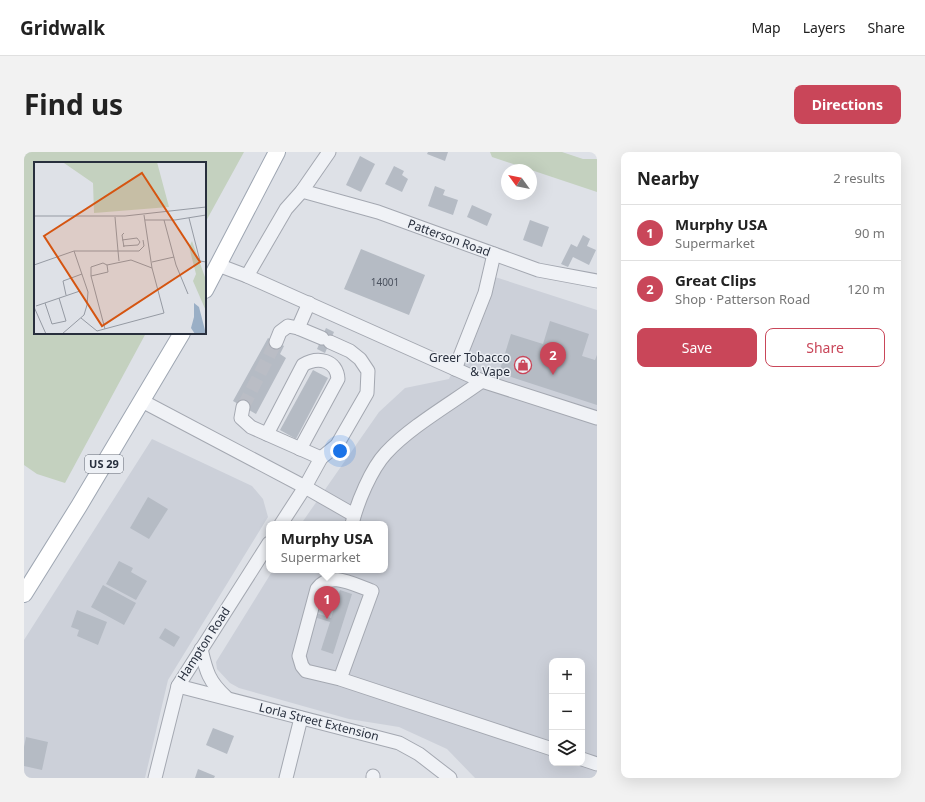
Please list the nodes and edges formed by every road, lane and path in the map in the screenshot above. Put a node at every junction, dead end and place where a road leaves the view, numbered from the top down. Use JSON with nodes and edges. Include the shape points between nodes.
{"nodes":[{"id":1,"x":276,"y":152,"type":"edge"},
{"id":2,"x":329,"y":152,"type":"edge"},
{"id":3,"x":302,"y":191,"type":"junction"},
{"id":4,"x":494,"y":254,"type":"junction"},
{"id":5,"x":218,"y":265,"type":"junction"},
{"id":6,"x":247,"y":276,"type":"junction"},
{"id":7,"x":597,"y":281,"type":"edge"},
{"id":8,"x":206,"y":288,"type":"edge"},
{"id":9,"x":309,"y":303,"type":"junction"},
{"id":10,"x":298,"y":328,"type":"junction"},
{"id":11,"x":181,"y":334,"type":"edge"},
{"id":12,"x":276,"y":342,"type":"tunnel mouth"},
{"id":13,"x":455,"y":370,"type":"junction"},
{"id":14,"x":482,"y":382,"type":"junction"},
{"id":15,"x":142,"y":401,"type":"junction"},
{"id":16,"x":243,"y":407,"type":"tunnel mouth"},
{"id":17,"x":597,"y":418,"type":"edge"},
{"id":18,"x":267,"y":434,"type":"junction"},
{"id":19,"x":300,"y":449,"type":"junction"},
{"id":20,"x":321,"y":458,"type":"junction"},
{"id":21,"x":305,"y":487,"type":"junction"},
{"id":22,"x":353,"y":519,"type":"edge"},
{"id":23,"x":283,"y":521,"type":"edge"},
{"id":24,"x":266,"y":548,"type":"edge"},
{"id":25,"x":336,"y":574,"type":"edge"},
{"id":26,"x":24,"y":594,"type":"edge"},
{"id":27,"x":201,"y":649,"type":"junction"},
{"id":28,"x":340,"y":680,"type":"junction"},
{"id":29,"x":178,"y":686,"type":"junction"},
{"id":30,"x":229,"y":699,"type":"junction"},
{"id":31,"x":301,"y":718,"type":"junction"},
{"id":32,"x":549,"y":749,"type":"edge"},
{"id":33,"x":585,"y":760,"type":"edge"},
{"id":34,"x":597,"y":764,"type":"edge"},
{"id":35,"x":155,"y":778,"type":"edge"},
{"id":36,"x":286,"y":778,"type":"edge"},
{"id":37,"x":450,"y":778,"type":"edge"}],
"edges":[{"from":1,"to":5,"type":"main road"},
{"from":2,"to":3,"type":"street"},
{"from":3,"to":4,"type":"street","name":"Patterson Road","via":[[378,212]]},
{"from":3,"to":6,"type":"street","via":[[286,209]]},
{"from":4,"to":7,"type":"street","name":"Patterson Road","via":[[538,270]]},
{"from":4,"to":13,"type":"street","via":[[485,293]]},
{"from":5,"to":6,"type":"street"},
{"from":5,"to":8,"type":"main road"},
{"from":6,"to":9,"type":"street"},
{"from":9,"to":10,"type":"street"},
{"from":9,"to":13,"type":"street"},
{"from":10,"to":12,"type":"street","via":[[285,328]]},
{"from":10,"to":20,"type":"street","via":[[350,351],[360,359],[368,371],[367,393],[337,445]]},
{"from":11,"to":15,"type":"main road","number":"US 29"},
{"from":13,"to":14,"type":"street"},
{"from":14,"to":17,"type":"street"},
{"from":14,"to":22,"type":"street","via":[[404,436],[385,453],[372,473]]},
{"from":15,"to":21,"type":"street"},
{"from":15,"to":26,"type":"main road","number":"US 29"},
{"from":16,"to":18,"type":"street","via":[[243,422]]},
{"from":18,"to":19,"type":"street"},
{"from":18,"to":19,"type":"street","via":[[303,365],[320,359],[327,362],[337,373],[338,379]]},
{"from":19,"to":20,"type":"street"},
{"from":20,"to":21,"type":"street"},
{"from":21,"to":22,"type":"street"},
{"from":21,"to":23,"type":"street"},
{"from":24,"to":27,"type":"street","name":"Hampton Road"},
{"from":25,"to":28,"type":"street","via":[[372,592]]},
{"from":25,"to":28,"type":"street","via":[[316,589],[299,656],[306,671]]},
{"from":27,"to":29,"type":"street","name":"Hampton Road"},
{"from":27,"to":30,"type":"street","via":[[207,674],[214,687]]},
{"from":28,"to":32,"type":"street"},
{"from":29,"to":30,"type":"street","name":"Lorla Street Extension"},
{"from":29,"to":35,"type":"street","name":"Hampton Road"},
{"from":30,"to":31,"type":"street","name":"Lorla Street Extension"},
{"from":31,"to":36,"type":"street"},
{"from":31,"to":37,"type":"street","name":"Lorla Street Extension","via":[[399,743],[419,754]]},
{"from":33,"to":34,"type":"street"}]}
